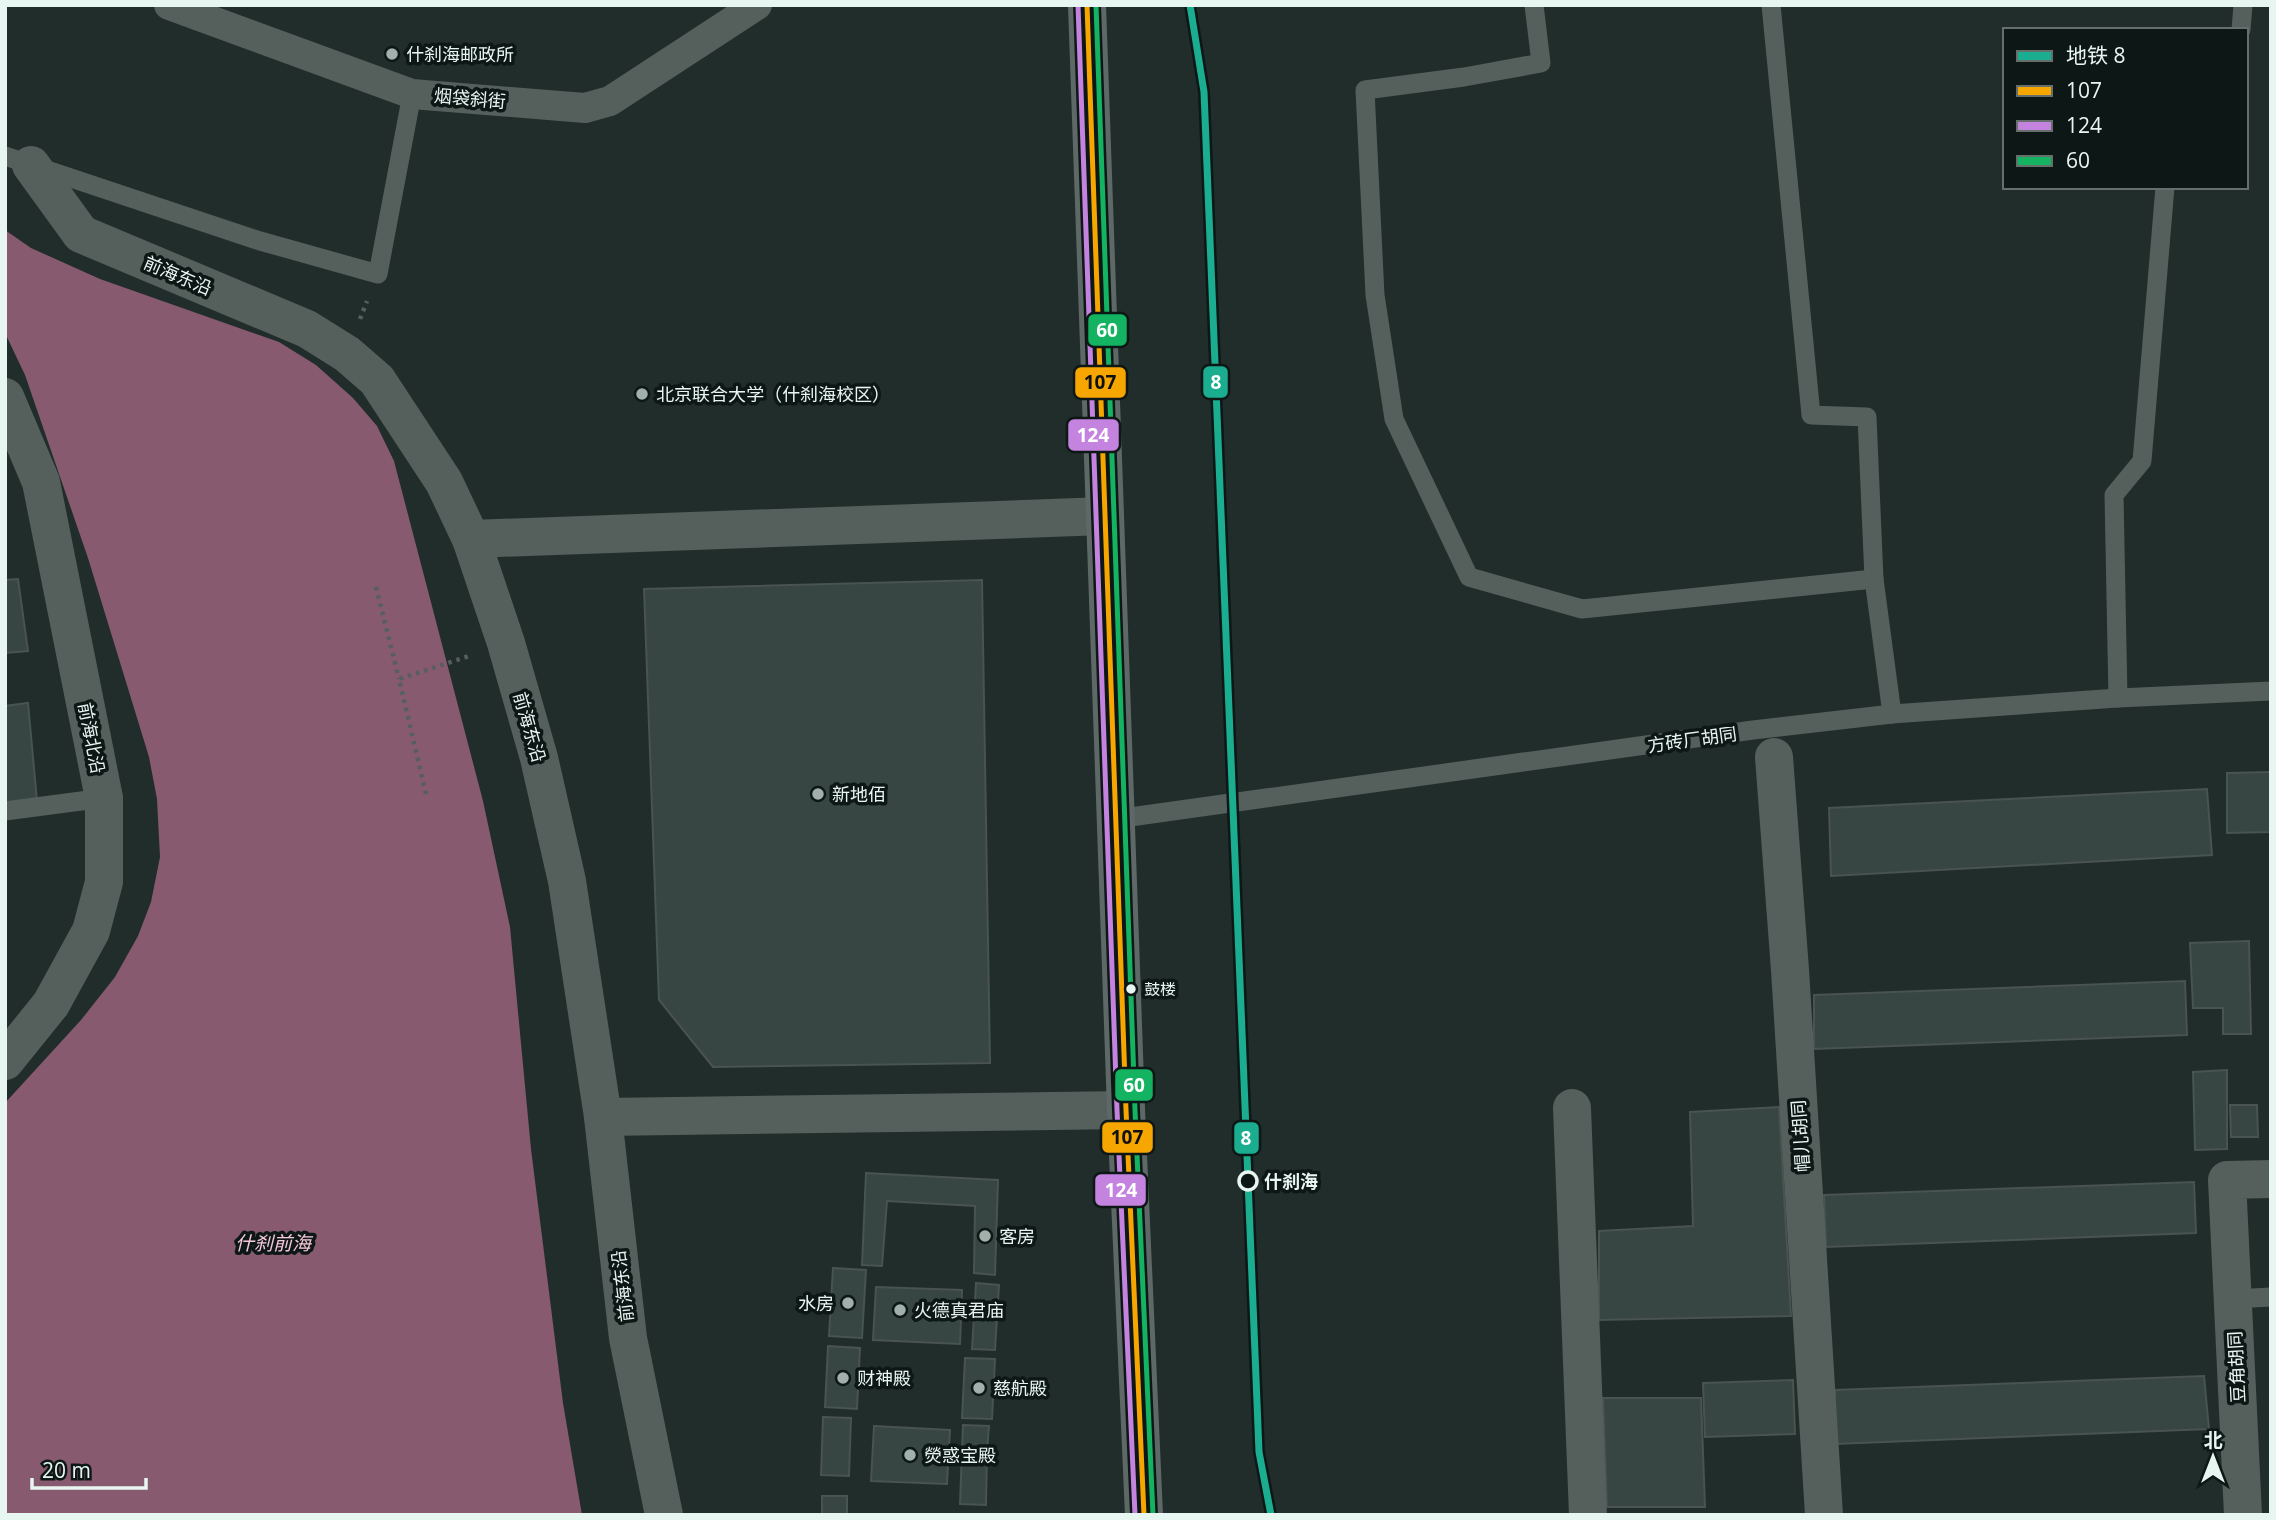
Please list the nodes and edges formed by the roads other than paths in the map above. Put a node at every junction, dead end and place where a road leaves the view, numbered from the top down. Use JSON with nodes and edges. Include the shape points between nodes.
{"nodes":[{"id":1,"x":169,"y":5,"type":"edge"},
{"id":2,"x":757,"y":5,"type":"edge"},
{"id":3,"x":1087,"y":5,"type":"edge"},
{"id":4,"x":1534,"y":5,"type":"edge"},
{"id":5,"x":1771,"y":5,"type":"edge"},
{"id":6,"x":2242,"y":5,"type":"edge"},
{"id":7,"x":2241,"y":28,"type":"edge"},
{"id":8,"x":412,"y":94,"type":"junction"},
{"id":9,"x":18,"y":161,"type":"edge"},
{"id":10,"x":2165,"y":189,"type":"edge"},
{"id":11,"x":5,"y":397,"type":"edge"},
{"id":12,"x":1105,"y":516,"type":"junction"},
{"id":13,"x":471,"y":539,"type":"junction"},
{"id":14,"x":1874,"y":579,"type":"junction"},
{"id":15,"x":2271,"y":691,"type":"edge"},
{"id":16,"x":2118,"y":698,"type":"junction"},
{"id":17,"x":1892,"y":714,"type":"junction"},
{"id":18,"x":1774,"y":757,"type":"dead end"},
{"id":19,"x":104,"y":798,"type":"junction"},
{"id":20,"x":5,"y":810,"type":"edge"},
{"id":21,"x":1116,"y":819,"type":"junction"},
{"id":22,"x":5,"y":1061,"type":"edge"},
{"id":23,"x":1572,"y":1108,"type":"dead end"},
{"id":24,"x":1126,"y":1110,"type":"junction"},
{"id":25,"x":603,"y":1117,"type":"junction"},
{"id":26,"x":2271,"y":1179,"type":"edge"},
{"id":27,"x":2271,"y":1297,"type":"edge"},
{"id":28,"x":2233,"y":1299,"type":"junction"},
{"id":29,"x":664,"y":1515,"type":"edge"},
{"id":30,"x":1144,"y":1515,"type":"edge"},
{"id":31,"x":1588,"y":1515,"type":"edge"},
{"id":32,"x":1824,"y":1515,"type":"edge"},
{"id":33,"x":2243,"y":1515,"type":"edge"}],
"edges":[{"from":1,"to":8,"type":"street","name":"烟袋斜街"},
{"from":2,"to":8,"type":"street","name":"烟袋斜街","via":[[610,101],[584,108]]},
{"from":3,"to":12,"type":"main road"},
{"from":4,"to":14,"type":"lane","via":[[1541,62],[1365,90],[1375,295],[1394,419],[1469,577],[1582,609]]},
{"from":5,"to":14,"type":"lane","via":[[1811,415],[1867,417]]},
{"from":6,"to":7,"type":"lane"},
{"from":8,"to":9,"type":"lane","via":[[377,274],[260,241]]},
{"from":9,"to":13,"type":"street","name":"前海东沿","via":[[81,234],[307,329],[347,354],[377,380],[444,482]]},
{"from":10,"to":16,"type":"lane","via":[[2142,461],[2114,495]]},
{"from":11,"to":19,"type":"street","name":"前海北沿","via":[[41,482]]},
{"from":12,"to":13,"type":"street"},
{"from":12,"to":21,"type":"main road"},
{"from":13,"to":25,"type":"street","name":"前海东沿","via":[[539,758],[567,881]]},
{"from":14,"to":17,"type":"lane"},
{"from":15,"to":16,"type":"lane","name":"方砖厂胡同"},
{"from":16,"to":17,"type":"lane","name":"方砖厂胡同"},
{"from":17,"to":21,"type":"lane","name":"方砖厂胡同"},
{"from":18,"to":32,"type":"street","name":"帽儿胡同"},
{"from":19,"to":20,"type":"lane"},
{"from":19,"to":22,"type":"street","name":"前海北沿","via":[[104,882],[91,931],[51,1004]]},
{"from":21,"to":24,"type":"main road"},
{"from":23,"to":31,"type":"street"},
{"from":24,"to":25,"type":"street"},
{"from":24,"to":30,"type":"main road"},
{"from":25,"to":29,"type":"street","name":"前海东沿","via":[[628,1338]]},
{"from":26,"to":28,"type":"street","name":"豆角胡同","via":[[2227,1180]]},
{"from":27,"to":28,"type":"lane"},
{"from":28,"to":33,"type":"street","name":"豆角胡同"}]}
